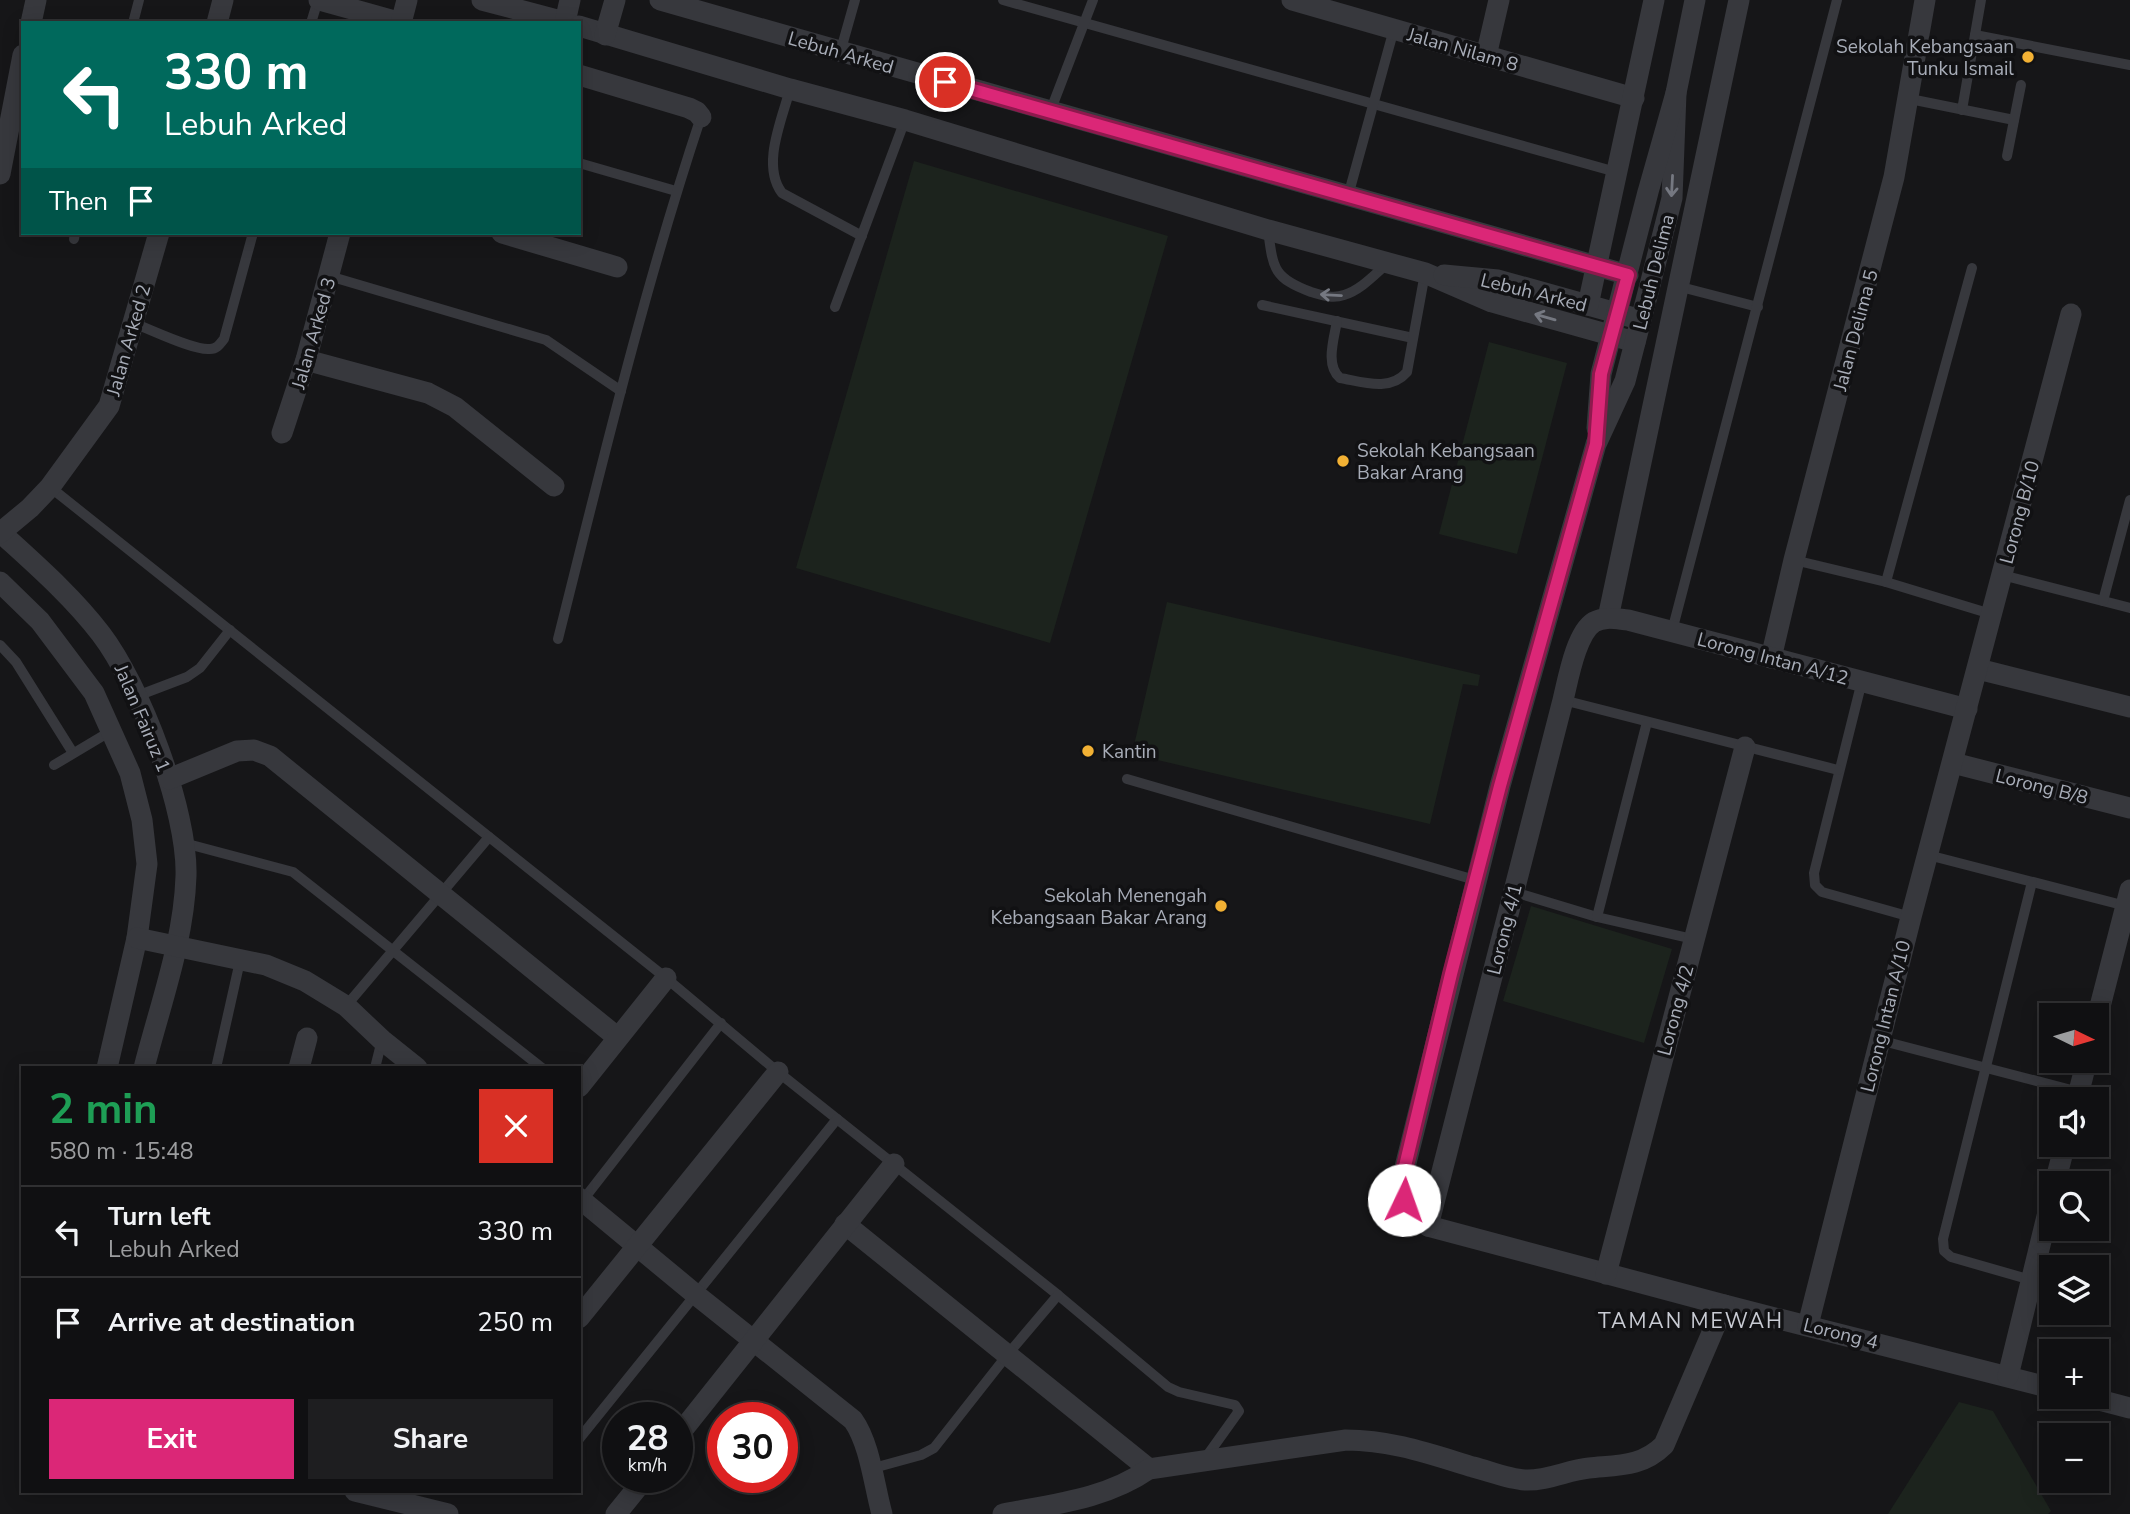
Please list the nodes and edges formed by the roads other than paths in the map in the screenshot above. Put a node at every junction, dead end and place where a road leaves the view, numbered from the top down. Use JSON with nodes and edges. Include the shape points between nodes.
{"nodes":[{"id":1,"x":36,"y":0,"type":"edge"},
{"id":2,"x":139,"y":0,"type":"edge"},
{"id":3,"x":223,"y":0,"type":"edge"},
{"id":4,"x":319,"y":0,"type":"edge"},
{"id":5,"x":407,"y":0,"type":"edge"},
{"id":6,"x":482,"y":0,"type":"edge"},
{"id":7,"x":570,"y":0,"type":"edge"},
{"id":8,"x":615,"y":0,"type":"edge"},
{"id":9,"x":660,"y":0,"type":"edge"},
{"id":10,"x":855,"y":0,"type":"edge"},
{"id":11,"x":1003,"y":0,"type":"edge"},
{"id":12,"x":1093,"y":0,"type":"edge"},
{"id":13,"x":1292,"y":0,"type":"edge"},
{"id":14,"x":1499,"y":0,"type":"edge"},
{"id":15,"x":1654,"y":0,"type":"edge"},
{"id":16,"x":1695,"y":0,"type":"edge"},
{"id":17,"x":1739,"y":0,"type":"edge"},
{"id":18,"x":1837,"y":0,"type":"edge"},
{"id":19,"x":1925,"y":0,"type":"edge"},
{"id":20,"x":1981,"y":0,"type":"edge"},
{"id":21,"x":31,"y":21,"type":"edge"},
{"id":22,"x":134,"y":21,"type":"edge"},
{"id":23,"x":218,"y":21,"type":"edge"},
{"id":24,"x":312,"y":21,"type":"edge"},
{"id":25,"x":394,"y":21,"type":"edge"},
{"id":26,"x":402,"y":21,"type":"edge"},
{"id":27,"x":560,"y":21,"type":"edge"},
{"id":28,"x":571,"y":21,"type":"edge"},
{"id":29,"x":1085,"y":23,"type":"junction"},
{"id":30,"x":581,"y":27,"type":"edge"},
{"id":31,"x":1394,"y":29,"type":"junction"},
{"id":32,"x":605,"y":35,"type":"junction"},
{"id":33,"x":1975,"y":35,"type":"junction"},
{"id":34,"x":840,"y":53,"type":"junction"},
{"id":35,"x":1486,"y":56,"type":"junction"},
{"id":36,"x":21,"y":58,"type":"edge"},
{"id":37,"x":2130,"y":65,"type":"edge"},
{"id":38,"x":581,"y":76,"type":"edge"},
{"id":39,"x":8,"y":77,"type":"edge"},
{"id":40,"x":2021,"y":85,"type":"dead end"},
{"id":41,"x":790,"y":89,"type":"junction"},
{"id":42,"x":1676,"y":93,"type":"junction"},
{"id":43,"x":1634,"y":98,"type":"junction"},
{"id":44,"x":1910,"y":99,"type":"junction"},
{"id":45,"x":1374,"y":104,"type":"junction"},
{"id":46,"x":1962,"y":110,"type":"junction"},
{"id":47,"x":1050,"y":112,"type":"junction"},
{"id":48,"x":701,"y":117,"type":"joint"},
{"id":49,"x":905,"y":120,"type":"junction"},
{"id":50,"x":2014,"y":120,"type":"junction"},
{"id":51,"x":2007,"y":156,"type":"dead end"},
{"id":52,"x":581,"y":164,"type":"edge"},
{"id":53,"x":1616,"y":172,"type":"junction"},
{"id":54,"x":0,"y":174,"type":"edge"},
{"id":55,"x":676,"y":191,"type":"junction"},
{"id":56,"x":1348,"y":196,"type":"junction"},
{"id":57,"x":1268,"y":230,"type":"junction"},
{"id":58,"x":158,"y":235,"type":"edge"},
{"id":59,"x":252,"y":235,"type":"edge"},
{"id":60,"x":340,"y":235,"type":"edge"},
{"id":61,"x":509,"y":235,"type":"edge"},
{"id":62,"x":862,"y":236,"type":"junction"},
{"id":63,"x":1388,"y":263,"type":"junction"},
{"id":64,"x":1596,"y":265,"type":"junction"},
{"id":65,"x":617,"y":267,"type":"dead end"},
{"id":66,"x":1972,"y":268,"type":"dead end"},
{"id":67,"x":1425,"y":273,"type":"junction"},
{"id":68,"x":1628,"y":275,"type":"junction"},
{"id":69,"x":330,"y":276,"type":"junction"},
{"id":70,"x":1676,"y":286,"type":"junction"},
{"id":71,"x":1262,"y":305,"type":"dead end"},
{"id":72,"x":1588,"y":305,"type":"junction"},
{"id":73,"x":835,"y":307,"type":"dead end"},
{"id":74,"x":1758,"y":307,"type":"junction"},
{"id":75,"x":1618,"y":313,"type":"junction"},
{"id":76,"x":2071,"y":314,"type":"dead end"},
{"id":77,"x":1641,"y":320,"type":"junction"},
{"id":78,"x":1337,"y":321,"type":"junction"},
{"id":79,"x":133,"y":323,"type":"junction"},
{"id":80,"x":1611,"y":336,"type":"junction"},
{"id":81,"x":1413,"y":338,"type":"junction"},
{"id":82,"x":1635,"y":342,"type":"junction"},
{"id":83,"x":306,"y":360,"type":"junction"},
{"id":84,"x":621,"y":391,"type":"junction"},
{"id":85,"x":282,"y":433,"type":"dead end"},
{"id":86,"x":1596,"y":444,"type":"junction"},
{"id":87,"x":50,"y":486,"type":"junction"},
{"id":88,"x":554,"y":486,"type":"dead end"},
{"id":89,"x":2130,"y":500,"type":"edge"},
{"id":90,"x":0,"y":533,"type":"edge"},
{"id":91,"x":1794,"y":560,"type":"junction"},
{"id":92,"x":2002,"y":575,"type":"junction"},
{"id":93,"x":0,"y":582,"type":"edge"},
{"id":94,"x":1886,"y":582,"type":"junction"},
{"id":95,"x":2103,"y":601,"type":"junction"},
{"id":96,"x":2130,"y":608,"type":"edge"},
{"id":97,"x":1992,"y":614,"type":"junction"},
{"id":98,"x":1608,"y":618,"type":"junction"},
{"id":99,"x":230,"y":630,"type":"junction"},
{"id":100,"x":1672,"y":631,"type":"junction"},
{"id":101,"x":558,"y":639,"type":"dead end"},
{"id":102,"x":0,"y":645,"type":"edge"},
{"id":103,"x":1771,"y":658,"type":"junction"},
{"id":104,"x":1978,"y":668,"type":"junction"},
{"id":105,"x":1862,"y":681,"type":"junction"},
{"id":106,"x":137,"y":696,"type":"junction"},
{"id":107,"x":1563,"y":700,"type":"junction"},
{"id":108,"x":2130,"y":707,"type":"edge"},
{"id":109,"x":1967,"y":709,"type":"junction"},
{"id":110,"x":1647,"y":722,"type":"junction"},
{"id":111,"x":111,"y":731,"type":"junction"},
{"id":112,"x":1745,"y":747,"type":"junction"},
{"id":113,"x":73,"y":753,"type":"junction"},
{"id":114,"x":1953,"y":763,"type":"junction"},
{"id":115,"x":54,"y":765,"type":"dead end"},
{"id":116,"x":1838,"y":770,"type":"junction"},
{"id":117,"x":169,"y":779,"type":"junction"},
{"id":118,"x":1127,"y":779,"type":"dead end"},
{"id":119,"x":2130,"y":808,"type":"edge"},
{"id":120,"x":489,"y":837,"type":"junction"},
{"id":121,"x":184,"y":843,"type":"junction"},
{"id":122,"x":1928,"y":855,"type":"junction"},
{"id":123,"x":1475,"y":880,"type":"junction"},
{"id":124,"x":2032,"y":882,"type":"junction"},
{"id":125,"x":1514,"y":892,"type":"junction"},
{"id":126,"x":440,"y":893,"type":"junction"},
{"id":127,"x":2128,"y":898,"type":"edge"},
{"id":128,"x":1597,"y":917,"type":"junction"},
{"id":129,"x":1911,"y":917,"type":"junction"},
{"id":130,"x":137,"y":937,"type":"junction"},
{"id":131,"x":1693,"y":939,"type":"junction"},
{"id":132,"x":176,"y":947,"type":"junction"},
{"id":133,"x":393,"y":949,"type":"junction"},
{"id":134,"x":240,"y":961,"type":"junction"},
{"id":135,"x":666,"y":978,"type":"junction"},
{"id":136,"x":2101,"y":1003,"type":"edge"},
{"id":137,"x":346,"y":1006,"type":"junction"},
{"id":138,"x":722,"y":1023,"type":"junction"},
{"id":139,"x":307,"y":1038,"type":"dead end"},
{"id":140,"x":617,"y":1038,"type":"junction"},
{"id":141,"x":382,"y":1040,"type":"junction"},
{"id":142,"x":1879,"y":1040,"type":"junction"},
{"id":143,"x":107,"y":1066,"type":"edge"},
{"id":144,"x":145,"y":1066,"type":"edge"},
{"id":145,"x":216,"y":1066,"type":"edge"},
{"id":146,"x":300,"y":1066,"type":"edge"},
{"id":147,"x":376,"y":1066,"type":"edge"},
{"id":148,"x":414,"y":1066,"type":"edge"},
{"id":149,"x":539,"y":1066,"type":"edge"},
{"id":150,"x":1987,"y":1068,"type":"junction"},
{"id":151,"x":778,"y":1072,"type":"junction"},
{"id":152,"x":581,"y":1084,"type":"edge"},
{"id":153,"x":2049,"y":1087,"type":"edge"},
{"id":154,"x":837,"y":1119,"type":"junction"},
{"id":155,"x":894,"y":1164,"type":"junction"},
{"id":156,"x":581,"y":1199,"type":"edge"},
{"id":157,"x":845,"y":1224,"type":"junction"},
{"id":158,"x":1428,"y":1226,"type":"junction"},
{"id":159,"x":2041,"y":1241,"type":"edge"},
{"id":160,"x":638,"y":1246,"type":"junction"},
{"id":161,"x":1606,"y":1274,"type":"junction"},
{"id":162,"x":2031,"y":1280,"type":"junction"},
{"id":163,"x":695,"y":1294,"type":"junction"},
{"id":164,"x":1058,"y":1295,"type":"junction"},
{"id":165,"x":1724,"y":1305,"type":"junction"},
{"id":166,"x":581,"y":1316,"type":"edge"},
{"id":167,"x":1808,"y":1325,"type":"junction"},
{"id":168,"x":754,"y":1341,"type":"junction"},
{"id":169,"x":1008,"y":1354,"type":"junction"},
{"id":170,"x":2008,"y":1376,"type":"junction"},
{"id":171,"x":2039,"y":1385,"type":"edge"},
{"id":172,"x":2109,"y":1403,"type":"edge"},
{"id":173,"x":2130,"y":1408,"type":"edge"},
{"id":174,"x":693,"y":1417,"type":"edge"},
{"id":175,"x":581,"y":1436,"type":"edge"},
{"id":176,"x":1204,"y":1461,"type":"junction"},
{"id":177,"x":870,"y":1469,"type":"junction"},
{"id":178,"x":1149,"y":1469,"type":"junction"},
{"id":179,"x":367,"y":1493,"type":"edge"},
{"id":180,"x":633,"y":1493,"type":"edge"},
{"id":181,"x":448,"y":1514,"type":"edge"},
{"id":182,"x":617,"y":1514,"type":"edge"},
{"id":183,"x":882,"y":1514,"type":"edge"},
{"id":184,"x":1003,"y":1514,"type":"edge"}],
"edges":[{"from":1,"to":21,"type":"street"},
{"from":2,"to":22,"type":"lane"},
{"from":3,"to":23,"type":"street"},
{"from":4,"to":24,"type":"lane"},
{"from":4,"to":25,"type":"street"},
{"from":5,"to":26,"type":"street"},
{"from":6,"to":27,"type":"street","name":"Lebuh Arked"},
{"from":7,"to":28,"type":"street"},
{"from":8,"to":32,"type":"street"},
{"from":9,"to":34,"type":"street","name":"Lebuh Arked"},
{"from":10,"to":34,"type":"lane"},
{"from":11,"to":29,"type":"lane"},
{"from":12,"to":29,"type":"lane"},
{"from":13,"to":31,"type":"street","name":"Jalan Nilam 8"},
{"from":14,"to":35,"type":"street"},
{"from":15,"to":43,"type":"street"},
{"from":16,"to":42,"type":"street","name":"Lebuh Delima"},
{"from":17,"to":70,"type":"street"},
{"from":18,"to":74,"type":"lane"},
{"from":19,"to":44,"type":"street","name":"Jalan Delima 5"},
{"from":20,"to":33,"type":"lane"},
{"from":29,"to":45,"type":"lane"},
{"from":29,"to":47,"type":"lane"},
{"from":30,"to":32,"type":"street","name":"Lebuh Arked"},
{"from":31,"to":35,"type":"street","name":"Jalan Nilam 8"},
{"from":31,"to":45,"type":"lane"},
{"from":32,"to":41,"type":"street","name":"Lebuh Arked"},
{"from":33,"to":37,"type":"lane"},
{"from":33,"to":46,"type":"lane"},
{"from":34,"to":47,"type":"street","name":"Lebuh Arked"},
{"from":35,"to":43,"type":"street","name":"Jalan Nilam 8"},
{"from":36,"to":39,"type":"street"},
{"from":38,"to":48,"type":"street","via":[[689,108]]},
{"from":39,"to":54,"type":"street"},
{"from":40,"to":50,"type":"lane"},
{"from":41,"to":49,"type":"street","name":"Lebuh Arked"},
{"from":41,"to":62,"type":"lane","via":[[776,144],[775,183],[782,192]]},
{"from":42,"to":68,"type":"street","name":"Lebuh Delima"},
{"from":42,"to":77,"type":"street","name":"Lebuh Delima","one_way":true,"via":[[1671,198]]},
{"from":43,"to":53,"type":"street"},
{"from":44,"to":46,"type":"lane"},
{"from":44,"to":91,"type":"street","name":"Jalan Delima 5","via":[[1878,247]]},
{"from":45,"to":53,"type":"lane"},
{"from":45,"to":56,"type":"lane"},
{"from":46,"to":50,"type":"lane"},
{"from":47,"to":56,"type":"street","name":"Lebuh Arked"},
{"from":48,"to":55,"type":"lane"},
{"from":49,"to":57,"type":"street","name":"Lebuh Arked"},
{"from":49,"to":62,"type":"lane"},
{"from":50,"to":51,"type":"lane"},
{"from":52,"to":55,"type":"lane"},
{"from":53,"to":64,"type":"street"},
{"from":55,"to":84,"type":"lane"},
{"from":56,"to":64,"type":"street","name":"Lebuh Arked"},
{"from":57,"to":63,"type":"street","name":"Lebuh Arked"},
{"from":63,"to":57,"type":"lane","one_way":true,"via":[[1357,289],[1327,297],[1289,284],[1279,274]]},
{"from":58,"to":79,"type":"street","name":"Jalan Arked 2"},
{"from":59,"to":79,"type":"lane","via":[[224,339],[217,347],[192,346]]},
{"from":60,"to":69,"type":"street","name":"Jalan Arked 3"},
{"from":61,"to":65,"type":"street"},
{"from":62,"to":73,"type":"lane"},
{"from":63,"to":67,"type":"street","name":"Lebuh Arked"},
{"from":64,"to":68,"type":"street","name":"Lebuh Arked"},
{"from":64,"to":72,"type":"street"},
{"from":66,"to":94,"type":"lane"},
{"from":67,"to":72,"type":"street","name":"Lebuh Arked","via":[[1498,279]]},
{"from":80,"to":67,"type":"street","name":"Lebuh Arked","one_way":true,"via":[[1492,302]]},
{"from":67,"to":81,"type":"lane"},
{"from":68,"to":75,"type":"street","name":"Lebuh Delima"},
{"from":69,"to":83,"type":"street","name":"Jalan Arked 3"},
{"from":69,"to":84,"type":"lane","via":[[546,340]]},
{"from":70,"to":74,"type":"lane"},
{"from":70,"to":98,"type":"street"},
{"from":71,"to":78,"type":"lane"},
{"from":72,"to":75,"type":"street","name":"Lebuh Arked"},
{"from":74,"to":100,"type":"lane"},
{"from":75,"to":77,"type":"street","name":"Lebuh Arked"},
{"from":75,"to":80,"type":"street","name":"Lebuh Delima"},
{"from":76,"to":92,"type":"street","name":"Lorong B/10"},
{"from":77,"to":82,"type":"street","name":"Lebuh Delima"},
{"from":78,"to":81,"type":"lane"},
{"from":78,"to":81,"type":"lane","via":[[1331,360],[1340,377],[1386,385],[1401,380],[1407,372]]},
{"from":79,"to":87,"type":"street","name":"Jalan Arked 2","via":[[109,406]]},
{"from":80,"to":82,"type":"street","name":"Lebuh Arked"},
{"from":80,"to":86,"type":"street","name":"Lebuh Delima","via":[[1601,374]]},
{"from":82,"to":86,"type":"street","name":"Lebuh Delima","via":[[1625,381]]},
{"from":83,"to":85,"type":"street","name":"Jalan Arked 3"},
{"from":83,"to":88,"type":"street","via":[[428,393],[455,407]]},
{"from":84,"to":101,"type":"lane"},
{"from":86,"to":123,"type":"street","name":"Lebuh Delima"},
{"from":87,"to":90,"type":"street","name":"Jalan Arked 2"},
{"from":87,"to":99,"type":"lane"},
{"from":89,"to":95,"type":"lane"},
{"from":90,"to":106,"type":"street","name":"Jalan Fairuz 1","via":[[101,634]]},
{"from":91,"to":94,"type":"lane"},
{"from":91,"to":103,"type":"street","name":"Jalan Delima 5"},
{"from":92,"to":95,"type":"lane"},
{"from":92,"to":97,"type":"street","name":"Lorong B/10"},
{"from":93,"to":111,"type":"street","via":[[40,621],[94,693]]},
{"from":94,"to":97,"type":"lane"},
{"from":95,"to":96,"type":"lane"},
{"from":97,"to":104,"type":"street","name":"Lorong B/10"},
{"from":98,"to":100,"type":"street","name":"Lorong Intan A/12"},
{"from":98,"to":107,"type":"street","name":"Lorong 4/1","via":[[1593,622],[1584,633]]},
{"from":99,"to":106,"type":"lane","via":[[200,668]]},
{"from":99,"to":120,"type":"lane"},
{"from":100,"to":103,"type":"street","name":"Lorong Intan A/12"},
{"from":102,"to":113,"type":"lane","via":[[16,662]]},
{"from":103,"to":105,"type":"street","name":"Lorong Intan A/12"},
{"from":104,"to":108,"type":"street"},
{"from":104,"to":109,"type":"street","name":"Lorong B/10"},
{"from":105,"to":109,"type":"street","name":"Lorong Intan A/12"},
{"from":105,"to":116,"type":"lane"},
{"from":106,"to":117,"type":"street","name":"Jalan Fairuz 1"},
{"from":107,"to":110,"type":"lane"},
{"from":107,"to":125,"type":"street","name":"Lorong 4/1"},
{"from":109,"to":114,"type":"street","name":"Lorong Intan A/10"},
{"from":110,"to":112,"type":"lane"},
{"from":110,"to":128,"type":"lane"},
{"from":111,"to":113,"type":"lane"},
{"from":111,"to":130,"type":"street","via":[[130,773],[142,820],[147,864]]},
{"from":112,"to":116,"type":"lane"},
{"from":112,"to":131,"type":"street","name":"Lorong 4/2"},
{"from":113,"to":115,"type":"lane"},
{"from":114,"to":119,"type":"street","name":"Lorong B/8"},
{"from":114,"to":122,"type":"street","name":"Lorong Intan A/10"},
{"from":116,"to":129,"type":"lane","via":[[1815,885],[1822,892]]},
{"from":117,"to":121,"type":"street","name":"Jalan Fairuz 1"},
{"from":117,"to":126,"type":"street","via":[[237,751],[254,750],[270,756]]},
{"from":118,"to":123,"type":"lane"},
{"from":120,"to":126,"type":"lane"},
{"from":120,"to":135,"type":"lane"},
{"from":121,"to":132,"type":"street","name":"Jalan Fairuz 1","via":[[186,875]]},
{"from":121,"to":133,"type":"lane","via":[[293,872]]},
{"from":122,"to":124,"type":"lane"},
{"from":122,"to":129,"type":"street","name":"Lorong Intan A/10"},
{"from":123,"to":158,"type":"street","name":"Lebuh Delima","via":[[1401,1183],[1404,1200]]},
{"from":124,"to":127,"type":"lane"},
{"from":124,"to":150,"type":"lane"},
{"from":125,"to":128,"type":"lane"},
{"from":125,"to":158,"type":"street","name":"Lorong 4/1"},
{"from":126,"to":133,"type":"lane"},
{"from":126,"to":140,"type":"street"},
{"from":127,"to":136,"type":"street"},
{"from":128,"to":131,"type":"lane"},
{"from":129,"to":142,"type":"street","name":"Lorong Intan A/10"},
{"from":130,"to":132,"type":"street"},
{"from":130,"to":143,"type":"street"},
{"from":131,"to":161,"type":"street","name":"Lorong 4/2"},
{"from":132,"to":134,"type":"street"},
{"from":132,"to":144,"type":"street","name":"Jalan Fairuz 1"},
{"from":133,"to":137,"type":"lane"},
{"from":133,"to":149,"type":"lane"},
{"from":134,"to":137,"type":"street","via":[[287,972]]},
{"from":134,"to":145,"type":"lane"},
{"from":135,"to":138,"type":"lane"},
{"from":135,"to":140,"type":"street"},
{"from":137,"to":141,"type":"street"},
{"from":138,"to":151,"type":"lane"},
{"from":138,"to":156,"type":"lane"},
{"from":139,"to":146,"type":"street"},
{"from":140,"to":152,"type":"street"},
{"from":141,"to":147,"type":"lane"},
{"from":141,"to":148,"type":"street"},
{"from":142,"to":150,"type":"lane"},
{"from":142,"to":167,"type":"street","name":"Lorong Intan A/10"},
{"from":150,"to":153,"type":"lane"},
{"from":150,"to":162,"type":"lane","via":[[1942,1239],[1944,1251]]},
{"from":151,"to":154,"type":"lane"},
{"from":151,"to":160,"type":"street"},
{"from":154,"to":155,"type":"lane"},
{"from":154,"to":163,"type":"lane"},
{"from":155,"to":157,"type":"street"},
{"from":155,"to":164,"type":"lane"},
{"from":156,"to":160,"type":"street"},
{"from":157,"to":168,"type":"street"},
{"from":157,"to":169,"type":"street"},
{"from":158,"to":161,"type":"street","name":"Lorong 4"},
{"from":159,"to":162,"type":"street"},
{"from":160,"to":163,"type":"street"},
{"from":160,"to":166,"type":"street"},
{"from":161,"to":165,"type":"street","name":"Lorong 4"},
{"from":162,"to":170,"type":"street"},
{"from":163,"to":168,"type":"street"},
{"from":163,"to":175,"type":"lane"},
{"from":164,"to":169,"type":"lane"},
{"from":164,"to":176,"type":"lane","via":[[1168,1387],[1235,1405],[1239,1411]]},
{"from":165,"to":167,"type":"street","name":"Lorong 4"},
{"from":165,"to":176,"type":"street","via":[[1664,1445],[1653,1457],[1635,1464],[1525,1480],[1372,1440]]},
{"from":167,"to":170,"type":"street","name":"Lorong 4"},
{"from":168,"to":174,"type":"street"},
{"from":168,"to":177,"type":"street","via":[[853,1420],[861,1430]]},
{"from":169,"to":177,"type":"lane","via":[[934,1448]]},
{"from":169,"to":178,"type":"street"},
{"from":170,"to":171,"type":"street","name":"Lorong 4"},
{"from":172,"to":173,"type":"street"},
{"from":176,"to":178,"type":"street"},
{"from":177,"to":183,"type":"street"},
{"from":178,"to":184,"type":"street","via":[[1108,1491]]},
{"from":179,"to":181,"type":"street"},
{"from":180,"to":182,"type":"street"}]}
